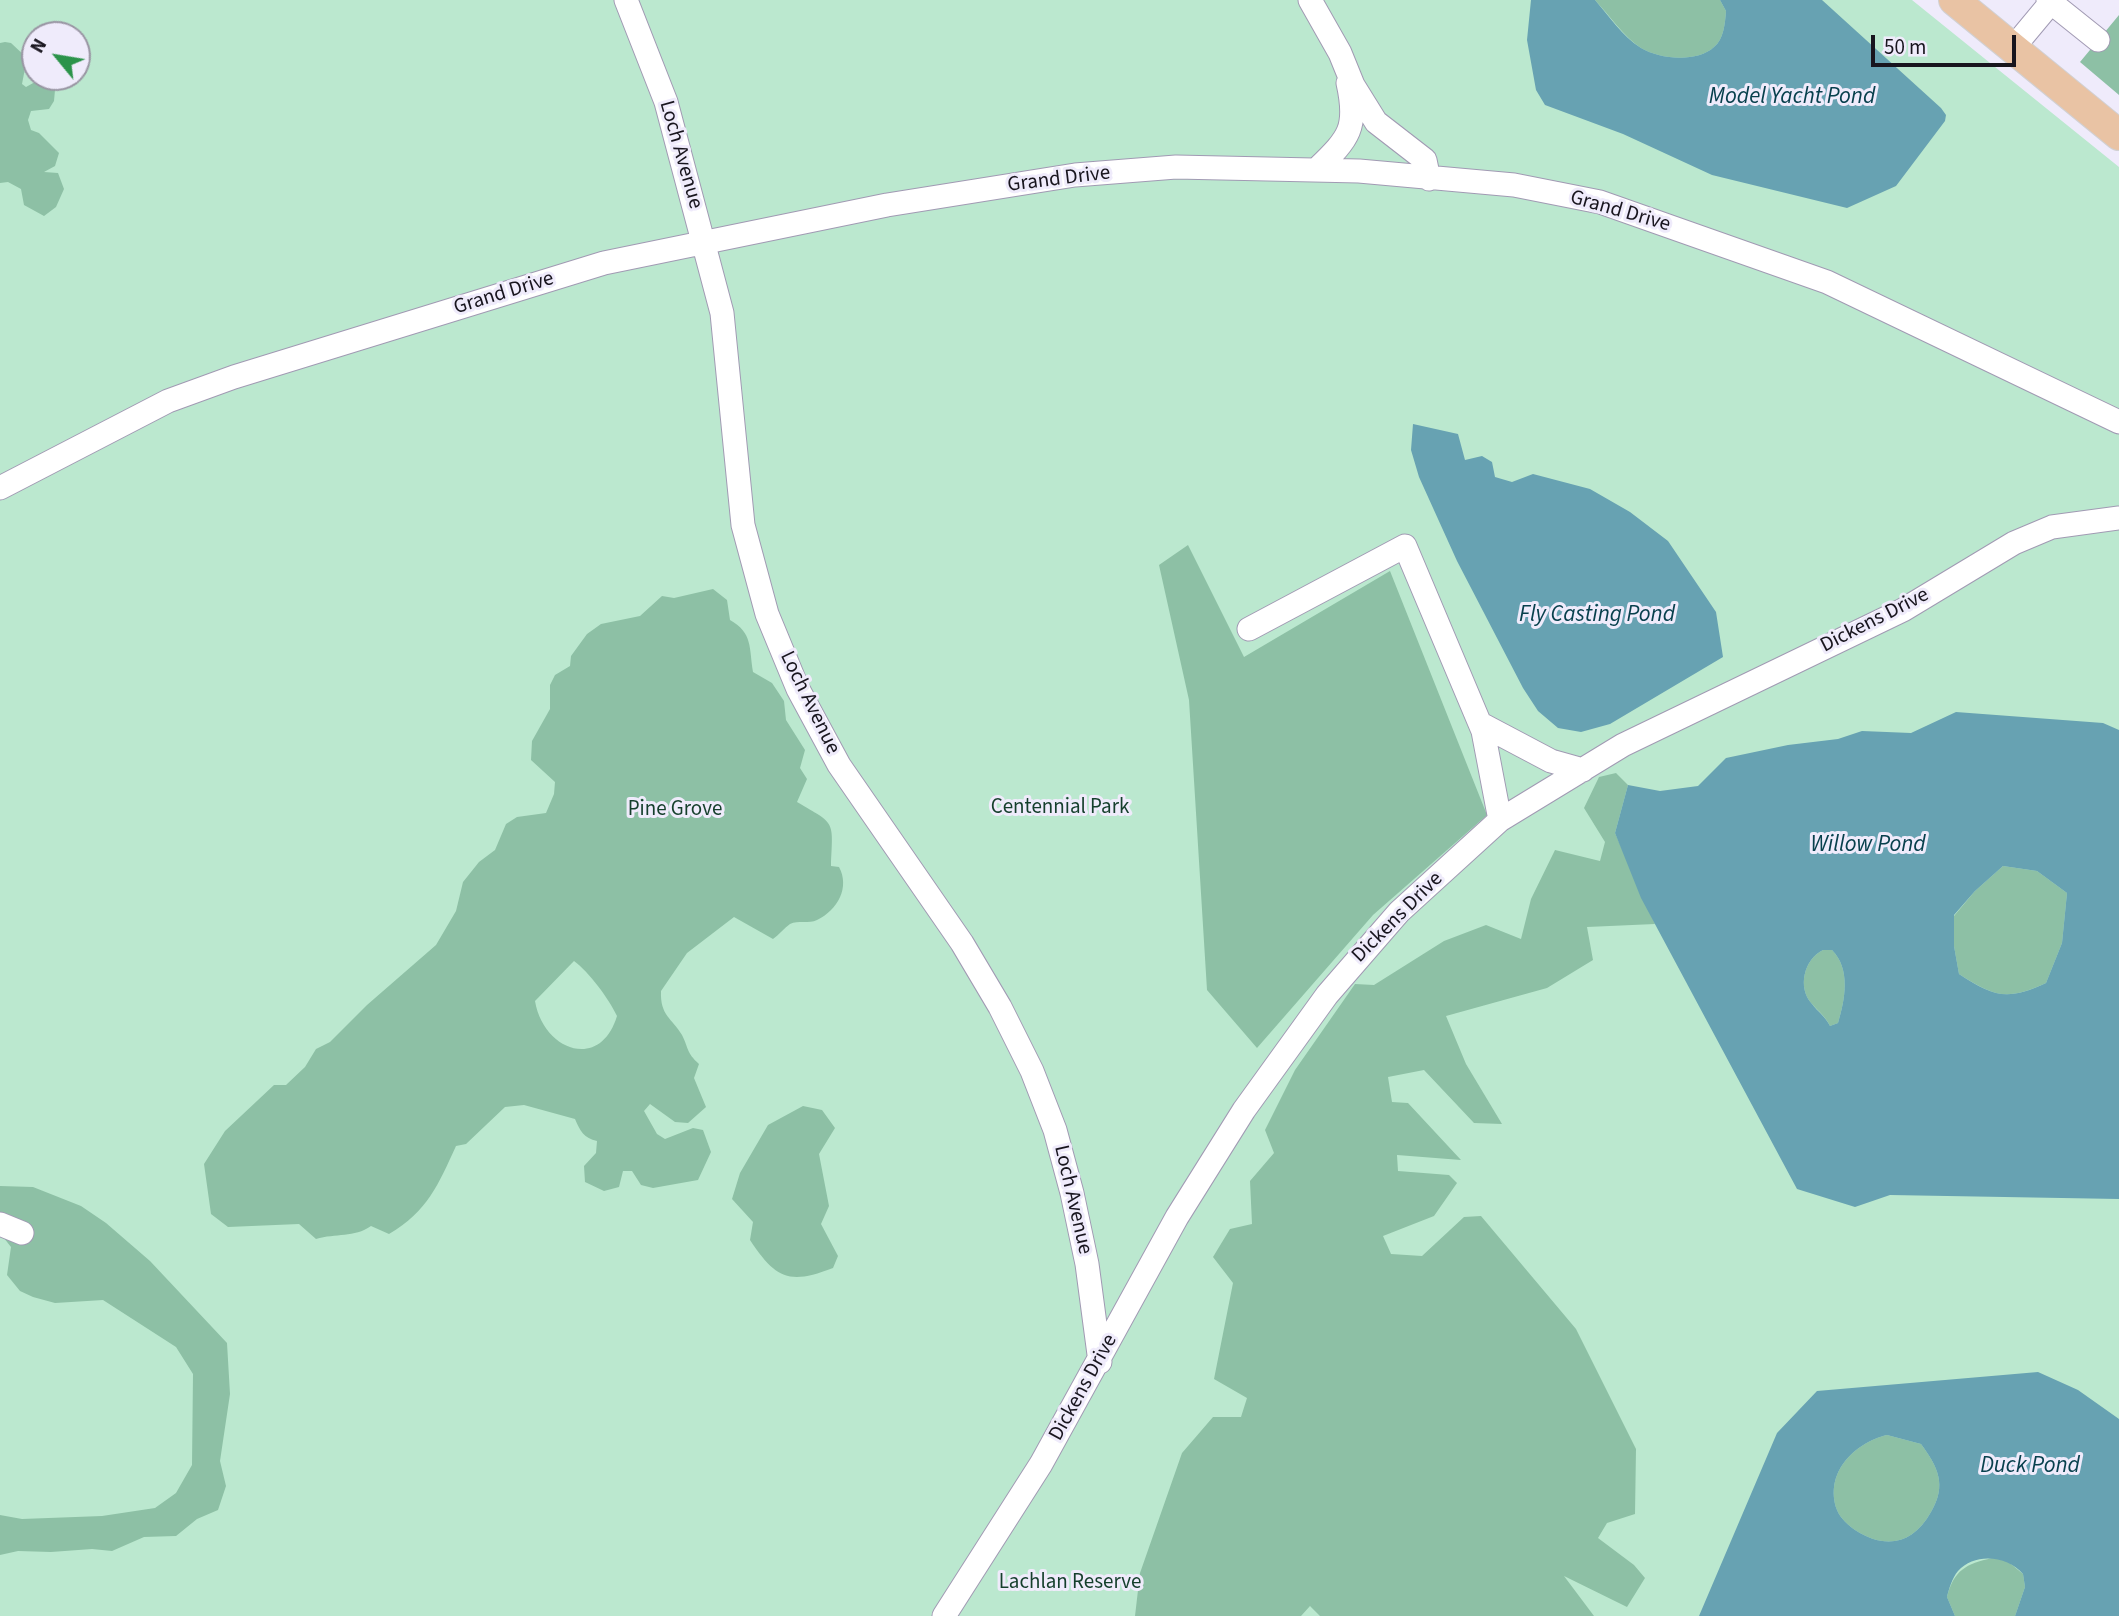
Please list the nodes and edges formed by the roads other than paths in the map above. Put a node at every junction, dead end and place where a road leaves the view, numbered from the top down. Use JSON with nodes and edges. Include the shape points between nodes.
{"nodes":[{"id":1,"x":626,"y":0,"type":"edge"},
{"id":2,"x":1310,"y":0,"type":"edge"},
{"id":3,"x":1954,"y":0,"type":"edge"},
{"id":4,"x":2051,"y":1,"type":"edge"},
{"id":5,"x":2098,"y":40,"type":"dead end"},
{"id":6,"x":2013,"y":48,"type":"junction"},
{"id":7,"x":1340,"y":53,"type":"junction"},
{"id":8,"x":2119,"y":135,"type":"edge"},
{"id":9,"x":1318,"y":168,"type":"junction"},
{"id":10,"x":1429,"y":179,"type":"junction"},
{"id":11,"x":704,"y":242,"type":"junction"},
{"id":12,"x":2119,"y":422,"type":"edge"},
{"id":13,"x":0,"y":488,"type":"edge"},
{"id":14,"x":2119,"y":518,"type":"edge"},
{"id":15,"x":1250,"y":629,"type":"dead end"},
{"id":16,"x":1481,"y":724,"type":"junction"},
{"id":17,"x":1583,"y":770,"type":"junction"},
{"id":18,"x":1500,"y":820,"type":"junction"},
{"id":19,"x":0,"y":1224,"type":"edge"},
{"id":20,"x":22,"y":1233,"type":"dead end"},
{"id":21,"x":1100,"y":1362,"type":"junction"},
{"id":22,"x":944,"y":1616,"type":"edge"}],
"edges":[{"from":1,"to":11,"type":"street","name":"Loch Avenue","via":[[666,102]]},
{"from":2,"to":7,"type":"street"},
{"from":3,"to":6,"type":"main road"},
{"from":4,"to":5,"type":"street"},
{"from":4,"to":6,"type":"street"},
{"from":6,"to":8,"type":"main road"},
{"from":7,"to":9,"type":"street","via":[[1353,126]]},
{"from":7,"to":10,"type":"street","via":[[1376,121],[1425,160]]},
{"from":9,"to":10,"type":"street","name":"Grand Drive"},
{"from":9,"to":11,"type":"street","name":"Grand Drive","via":[[1176,167],[1074,175],[887,205]]},
{"from":10,"to":12,"type":"street","name":"Grand Drive","via":[[1514,185],[1600,202],[1713,240],[1827,282]]},
{"from":11,"to":13,"type":"street","name":"Grand Drive","via":[[604,263],[234,377],[168,401]]},
{"from":11,"to":21,"type":"street","name":"Loch Avenue","via":[[722,313],[743,525],[767,614],[798,689],[839,765],[962,943],[1032,1071],[1072,1193]]},
{"from":14,"to":17,"type":"street","name":"Dickens Drive","via":[[2052,527],[2014,543],[1903,610],[1623,745]]},
{"from":15,"to":16,"type":"street","via":[[1405,547]]},
{"from":16,"to":17,"type":"street","via":[[1551,761]]},
{"from":16,"to":18,"type":"street"},
{"from":17,"to":18,"type":"street","name":"Dickens Drive"},
{"from":18,"to":21,"type":"street","name":"Dickens Drive","via":[[1378,934],[1300,1030],[1185,1205]]},
{"from":19,"to":20,"type":"street"},
{"from":21,"to":22,"type":"street","name":"Dickens Drive","via":[[1009,1517]]}]}
